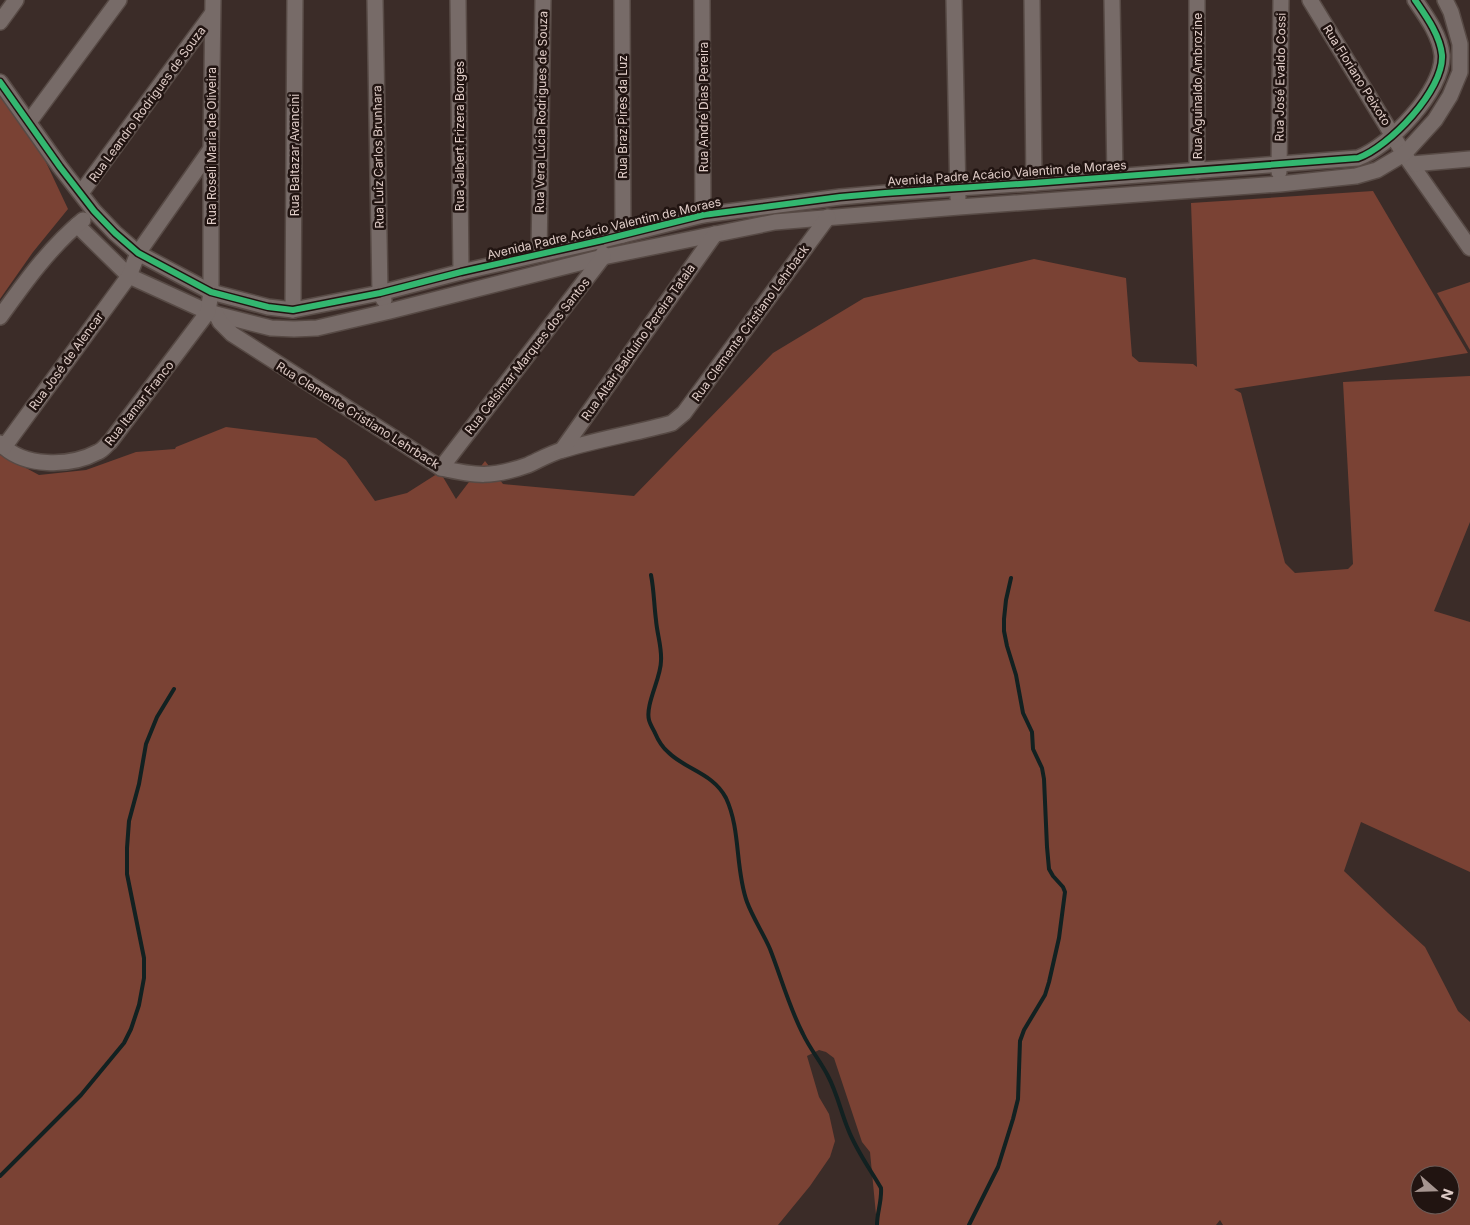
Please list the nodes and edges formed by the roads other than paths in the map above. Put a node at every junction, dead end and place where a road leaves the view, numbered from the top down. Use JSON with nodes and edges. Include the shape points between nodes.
{"nodes":[{"id":1,"x":16,"y":0,"type":"edge"},
{"id":2,"x":119,"y":0,"type":"edge"},
{"id":3,"x":295,"y":0,"type":"edge"},
{"id":4,"x":376,"y":0,"type":"edge"},
{"id":5,"x":458,"y":0,"type":"edge"},
{"id":6,"x":543,"y":0,"type":"edge"},
{"id":7,"x":622,"y":0,"type":"edge"},
{"id":8,"x":702,"y":0,"type":"edge"},
{"id":9,"x":954,"y":0,"type":"edge"},
{"id":10,"x":1032,"y":0,"type":"edge"},
{"id":11,"x":1112,"y":0,"type":"edge"},
{"id":12,"x":1196,"y":0,"type":"edge"},
{"id":13,"x":1281,"y":0,"type":"edge"},
{"id":14,"x":1310,"y":0,"type":"edge"},
{"id":15,"x":1415,"y":0,"type":"edge"},
{"id":16,"x":1449,"y":4,"type":"edge"},
{"id":17,"x":212,"y":7,"type":"edge"},
{"id":18,"x":0,"y":22,"type":"edge"},
{"id":19,"x":0,"y":82,"type":"edge"},
{"id":20,"x":29,"y":122,"type":"junction"},
{"id":21,"x":1394,"y":135,"type":"junction"},
{"id":22,"x":211,"y":149,"type":"junction"},
{"id":23,"x":1408,"y":159,"type":"junction"},
{"id":24,"x":1470,"y":159,"type":"edge"},
{"id":25,"x":1278,"y":164,"type":"junction"},
{"id":26,"x":1197,"y":171,"type":"junction"},
{"id":27,"x":1115,"y":176,"type":"junction"},
{"id":28,"x":1034,"y":183,"type":"junction"},
{"id":29,"x":1280,"y":184,"type":"junction"},
{"id":30,"x":958,"y":188,"type":"junction"},
{"id":31,"x":81,"y":193,"type":"junction"},
{"id":32,"x":774,"y":205,"type":"junction"},
{"id":33,"x":959,"y":207,"type":"junction"},
{"id":34,"x":94,"y":211,"type":"junction"},
{"id":35,"x":703,"y":215,"type":"junction"},
{"id":36,"x":828,"y":217,"type":"junction"},
{"id":37,"x":775,"y":222,"type":"junction"},
{"id":38,"x":77,"y":225,"type":"junction"},
{"id":39,"x":715,"y":234,"type":"junction"},
{"id":40,"x":623,"y":235,"type":"junction"},
{"id":41,"x":603,"y":240,"type":"junction"},
{"id":42,"x":1470,"y":248,"type":"edge"},
{"id":43,"x":138,"y":254,"type":"junction"},
{"id":44,"x":539,"y":254,"type":"junction"},
{"id":45,"x":603,"y":257,"type":"junction"},
{"id":46,"x":461,"y":272,"type":"junction"},
{"id":47,"x":129,"y":276,"type":"junction"},
{"id":48,"x":211,"y":292,"type":"junction"},
{"id":49,"x":380,"y":293,"type":"junction"},
{"id":50,"x":293,"y":310,"type":"junction"},
{"id":51,"x":390,"y":311,"type":"junction"},
{"id":52,"x":212,"y":313,"type":"junction"},
{"id":53,"x":0,"y":317,"type":"edge"},
{"id":54,"x":2,"y":445,"type":"edge"},
{"id":55,"x":562,"y":450,"type":"junction"},
{"id":56,"x":441,"y":468,"type":"junction"}],
"edges":[{"from":1,"to":18,"type":"street"},
{"from":2,"to":20,"type":"street"},
{"from":3,"to":50,"type":"street","name":"Rua Baltazar Avancini"},
{"from":4,"to":49,"type":"street","name":"Rua Luiz Carlos Brunhara"},
{"from":5,"to":46,"type":"street","name":"Rua Jalbert Frizera Borges"},
{"from":6,"to":44,"type":"street","name":"Rua Vera Lúcia Rodrigues de Souza"},
{"from":7,"to":40,"type":"street","name":"Rua Braz Pires da Luz"},
{"from":8,"to":35,"type":"street","name":"Rua André Dias Pereira"},
{"from":9,"to":30,"type":"street"},
{"from":10,"to":28,"type":"street"},
{"from":11,"to":27,"type":"street"},
{"from":12,"to":26,"type":"street","name":"Rua Aguinaldo Ambrozine"},
{"from":13,"to":25,"type":"street","name":"Rua José Evaldo Cossi"},
{"from":14,"to":21,"type":"street","name":"Rua Floriano Peixoto"},
{"from":15,"to":21,"type":"street","name":"Avenida Padre Acácio Valentim de Moraes","via":[[1437,35],[1442,56],[1433,88]]},
{"from":16,"to":23,"type":"street","via":[[1460,44],[1460,72],[1450,96]]},
{"from":17,"to":22,"type":"street","name":"Rua Roseli Maria de Oliveira"},
{"from":17,"to":31,"type":"street","name":"Rua Leandro Rodrigues de Souza"},
{"from":19,"to":20,"type":"street","name":"Avenida Padre Acácio Valentim de Moraes"},
{"from":20,"to":31,"type":"street","name":"Avenida Padre Acácio Valentim de Moraes"},
{"from":21,"to":23,"type":"street","name":"Rua Floriano Peixoto"},
{"from":21,"to":25,"type":"street","name":"Avenida Padre Acácio Valentim de Moraes","via":[[1358,158]]},
{"from":22,"to":43,"type":"street","name":"Rua José de Alencar"},
{"from":22,"to":48,"type":"street","name":"Rua Roseli Maria de Oliveira"},
{"from":23,"to":24,"type":"street"},
{"from":23,"to":29,"type":"street","via":[[1356,176]]},
{"from":23,"to":42,"type":"street","name":"Rua Floriano Peixoto"},
{"from":25,"to":26,"type":"street","name":"Avenida Padre Acácio Valentim de Moraes"},
{"from":25,"to":29,"type":"street","name":"Rua José Evaldo Cossi"},
{"from":26,"to":27,"type":"street","name":"Avenida Padre Acácio Valentim de Moraes"},
{"from":27,"to":28,"type":"street","name":"Avenida Padre Acácio Valentim de Moraes"},
{"from":28,"to":30,"type":"street","name":"Avenida Padre Acácio Valentim de Moraes"},
{"from":29,"to":33,"type":"street"},
{"from":30,"to":32,"type":"street","name":"Avenida Padre Acácio Valentim de Moraes"},
{"from":30,"to":33,"type":"street"},
{"from":31,"to":34,"type":"street","name":"Avenida Padre Acácio Valentim de Moraes"},
{"from":32,"to":35,"type":"street","name":"Avenida Padre Acácio Valentim de Moraes"},
{"from":32,"to":37,"type":"street"},
{"from":33,"to":36,"type":"street"},
{"from":34,"to":38,"type":"street"},
{"from":34,"to":43,"type":"street","name":"Avenida Padre Acácio Valentim de Moraes"},
{"from":35,"to":40,"type":"street","name":"Avenida Padre Acácio Valentim de Moraes"},
{"from":36,"to":37,"type":"street"},
{"from":36,"to":55,"type":"street","name":"Rua Clemente Cristiano Lehrback","via":[[684,413],[672,424]]},
{"from":37,"to":39,"type":"street"},
{"from":38,"to":47,"type":"street"},
{"from":38,"to":53,"type":"street","via":[[34,270]]},
{"from":39,"to":45,"type":"street"},
{"from":39,"to":55,"type":"street","name":"Rua Altair Balduíno Pereira Tataia"},
{"from":40,"to":41,"type":"street","name":"Avenida Padre Acácio Valentim de Moraes"},
{"from":41,"to":44,"type":"street","name":"Avenida Padre Acácio Valentim de Moraes"},
{"from":41,"to":45,"type":"street"},
{"from":43,"to":47,"type":"street","name":"Rua José de Alencar"},
{"from":43,"to":48,"type":"street","name":"Avenida Padre Acácio Valentim de Moraes"},
{"from":44,"to":46,"type":"street","name":"Avenida Padre Acácio Valentim de Moraes"},
{"from":45,"to":51,"type":"street"},
{"from":45,"to":56,"type":"street","name":"Rua Celsimar Marques dos Santos"},
{"from":46,"to":49,"type":"street","name":"Avenida Padre Acácio Valentim de Moraes"},
{"from":47,"to":52,"type":"street"},
{"from":47,"to":54,"type":"street","name":"Rua José de Alencar"},
{"from":48,"to":50,"type":"street","name":"Avenida Padre Acácio Valentim de Moraes"},
{"from":48,"to":52,"type":"street","name":"Rua Itamar Franco"},
{"from":49,"to":50,"type":"street","name":"Avenida Padre Acácio Valentim de Moraes"},
{"from":49,"to":51,"type":"street","name":"Rua Luiz Carlos Brunhara"},
{"from":51,"to":52,"type":"street","via":[[318,328],[294,329],[271,328]]},
{"from":52,"to":54,"type":"street","name":"Rua Itamar Franco","via":[[100,451],[57,463],[39,462],[20,457]]},
{"from":52,"to":56,"type":"street","name":"Rua Clemente Cristiano Lehrback","via":[[232,334]]},
{"from":55,"to":56,"type":"street","name":"Rua Clemente Cristiano Lehrback","via":[[527,465],[485,476]]}]}
